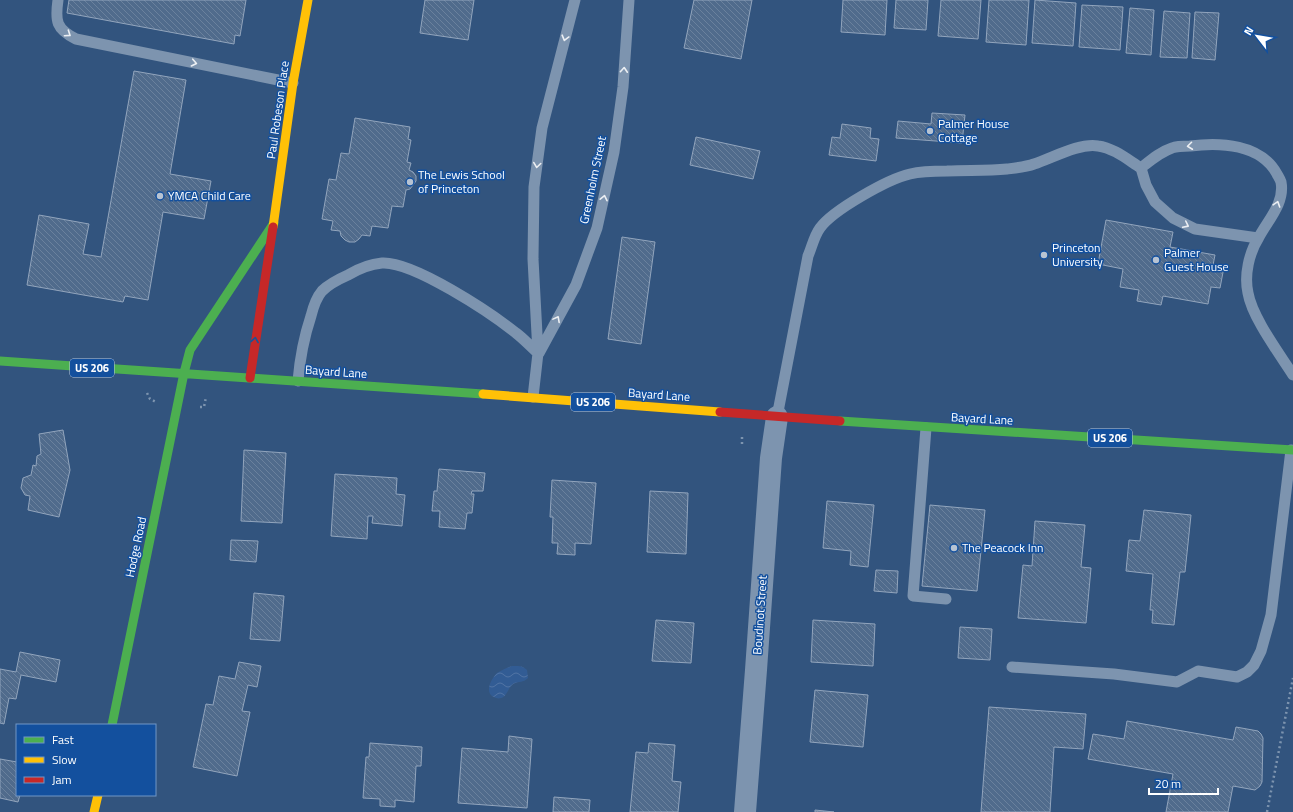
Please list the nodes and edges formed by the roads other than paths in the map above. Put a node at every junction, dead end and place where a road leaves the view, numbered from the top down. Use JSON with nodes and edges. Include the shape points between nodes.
{"nodes":[{"id":1,"x":58,"y":0,"type":"edge"},
{"id":2,"x":308,"y":0,"type":"edge"},
{"id":3,"x":575,"y":0,"type":"edge"},
{"id":4,"x":629,"y":0,"type":"edge"},
{"id":5,"x":293,"y":83,"type":"junction"},
{"id":6,"x":1141,"y":168,"type":"junction"},
{"id":7,"x":274,"y":223,"type":"junction"},
{"id":8,"x":1258,"y":238,"type":"junction"},
{"id":9,"x":538,"y":353,"type":"junction"},
{"id":10,"x":0,"y":361,"type":"edge"},
{"id":11,"x":184,"y":373,"type":"junction"},
{"id":12,"x":1293,"y":375,"type":"edge"},
{"id":13,"x":250,"y":378,"type":"junction"},
{"id":14,"x":298,"y":382,"type":"junction"},
{"id":15,"x":533,"y":397,"type":"junction"},
{"id":16,"x":777,"y":418,"type":"junction"},
{"id":17,"x":926,"y":428,"type":"junction"},
{"id":18,"x":1292,"y":450,"type":"edge"},
{"id":19,"x":946,"y":599,"type":"dead end"},
{"id":20,"x":1012,"y":667,"type":"dead end"},
{"id":21,"x":112,"y":724,"type":"edge"},
{"id":22,"x":98,"y":796,"type":"edge"},
{"id":23,"x":94,"y":812,"type":"edge"},
{"id":24,"x":745,"y":812,"type":"edge"}],
"edges":[{"from":1,"to":5,"type":"lane","one_way":true,"via":[[56,14],[59,25],[65,34],[76,39]]},
{"from":2,"to":5,"type":"main road","name":"Paul Robeson Place"},
{"from":3,"to":9,"type":"lane","name":"Greenholm Street","one_way":true,"via":[[542,128],[534,187],[533,260]]},
{"from":9,"to":4,"type":"lane","name":"Greenholm Street","one_way":true,"via":[[576,285],[597,228],[614,152],[622,94]]},
{"from":5,"to":7,"type":"main road","name":"Paul Robeson Place"},
{"from":6,"to":8,"type":"lane","one_way":true,"via":[[1155,202],[1173,218],[1195,229]]},
{"from":8,"to":6,"type":"lane","one_way":true,"via":[[1276,210],[1281,193],[1281,181],[1272,166],[1254,152],[1207,144],[1172,148]]},
{"from":6,"to":16,"type":"lane","via":[[1112,150],[1098,146],[1082,147],[1033,164],[1007,168],[911,173],[895,178],[832,216],[820,228],[808,256]]},
{"from":7,"to":11,"type":"main road","name":"Paul Robeson Place","via":[[190,350]]},
{"from":13,"to":7,"type":"main road","name":"Paul Robeson Place","one_way":true},
{"from":8,"to":12,"type":"lane","via":[[1246,277],[1248,293],[1254,312]]},
{"from":9,"to":14,"type":"lane","via":[[491,315],[446,288],[401,266],[382,263],[358,269],[337,280],[322,292],[314,306],[303,339]]},
{"from":9,"to":15,"type":"lane","name":"Greenholm Street"},
{"from":10,"to":11,"type":"main road","name":"Bayard Lane","number":"US 206"},
{"from":11,"to":13,"type":"main road","name":"Bayard Lane","number":"US 206"},
{"from":11,"to":21,"type":"main road","name":"Hodge Road"},
{"from":13,"to":14,"type":"main road","name":"Bayard Lane","number":"US 206"},
{"from":14,"to":15,"type":"main road","name":"Bayard Lane","number":"US 206"},
{"from":15,"to":16,"type":"main road","name":"Bayard Lane","number":"US 206"},
{"from":16,"to":17,"type":"main road","name":"Bayard Lane","number":"US 206"},
{"from":16,"to":24,"type":"street","name":"Boudinot Street","via":[[771,458]]},
{"from":17,"to":18,"type":"main road","name":"Bayard Lane","number":"US 206"},
{"from":17,"to":19,"type":"lane","via":[[913,596]]},
{"from":18,"to":20,"type":"lane","via":[[1271,614],[1261,651],[1247,672],[1237,677],[1198,671],[1177,682],[1114,674]]},
{"from":22,"to":23,"type":"main road"}]}
